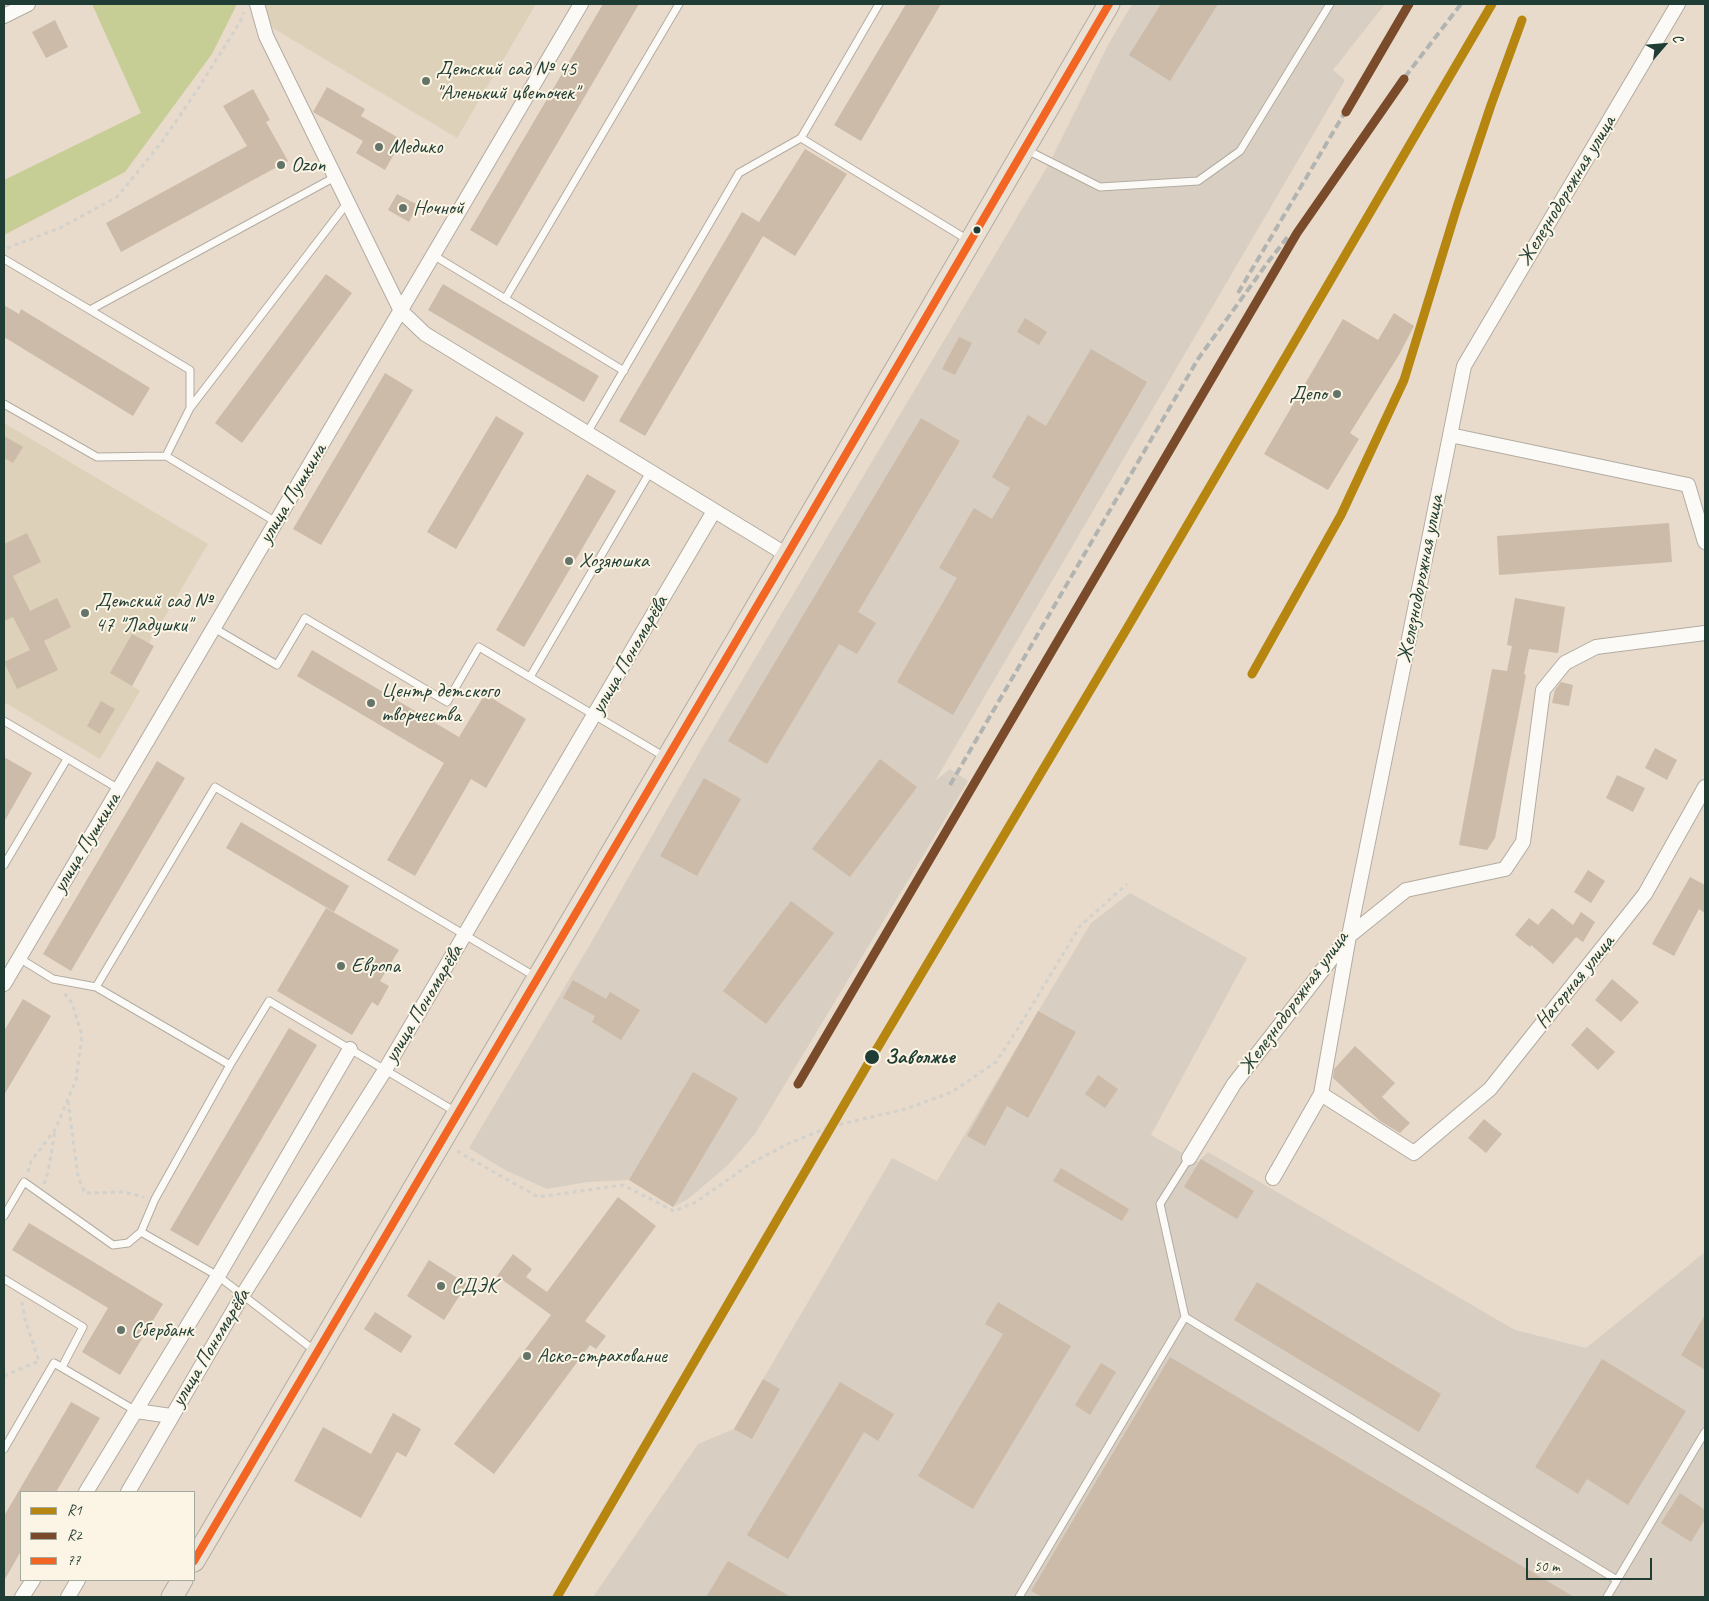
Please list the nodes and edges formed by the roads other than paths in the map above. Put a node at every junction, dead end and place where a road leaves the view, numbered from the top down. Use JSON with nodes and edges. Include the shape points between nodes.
{"nodes":[{"id":1,"x":28,"y":4,"type":"edge"},
{"id":2,"x":257,"y":4,"type":"edge"},
{"id":3,"x":581,"y":4,"type":"edge"},
{"id":4,"x":679,"y":4,"type":"edge"},
{"id":5,"x":879,"y":4,"type":"edge"},
{"id":6,"x":1109,"y":4,"type":"edge"},
{"id":7,"x":1330,"y":4,"type":"edge"},
{"id":8,"x":1678,"y":4,"type":"edge"},
{"id":9,"x":4,"y":16,"type":"edge"},
{"id":10,"x":801,"y":138,"type":"junction"},
{"id":11,"x":1025,"y":148,"type":"junction"},
{"id":12,"x":336,"y":177,"type":"junction"},
{"id":13,"x":348,"y":202,"type":"junction"},
{"id":14,"x":971,"y":241,"type":"junction"},
{"id":15,"x":434,"y":255,"type":"junction"},
{"id":16,"x":4,"y":259,"type":"edge"},
{"id":17,"x":505,"y":299,"type":"junction"},
{"id":18,"x":90,"y":310,"type":"junction"},
{"id":19,"x":401,"y":310,"type":"junction"},
{"id":20,"x":624,"y":371,"type":"junction"},
{"id":21,"x":4,"y":404,"type":"edge"},
{"id":22,"x":190,"y":408,"type":"junction"},
{"id":23,"x":587,"y":434,"type":"junction"},
{"id":24,"x":1450,"y":435,"type":"junction"},
{"id":25,"x":166,"y":456,"type":"junction"},
{"id":26,"x":650,"y":472,"type":"junction"},
{"id":27,"x":714,"y":511,"type":"junction"},
{"id":28,"x":276,"y":522,"type":"junction"},
{"id":29,"x":1705,"y":542,"type":"edge"},
{"id":30,"x":787,"y":555,"type":"junction"},
{"id":31,"x":214,"y":628,"type":"junction"},
{"id":32,"x":1705,"y":633,"type":"edge"},
{"id":33,"x":530,"y":677,"type":"junction"},
{"id":34,"x":594,"y":715,"type":"junction"},
{"id":35,"x":4,"y":723,"type":"edge"},
{"id":36,"x":668,"y":758,"type":"junction"},
{"id":37,"x":67,"y":759,"type":"junction"},
{"id":38,"x":1705,"y":787,"type":"edge"},
{"id":39,"x":118,"y":789,"type":"junction"},
{"id":40,"x":4,"y":865,"type":"edge"},
{"id":41,"x":465,"y":935,"type":"junction"},
{"id":42,"x":1349,"y":936,"type":"junction"},
{"id":43,"x":13,"y":964,"type":"junction"},
{"id":44,"x":538,"y":978,"type":"junction"},
{"id":45,"x":4,"y":984,"type":"edge"},
{"id":46,"x":96,"y":987,"type":"junction"},
{"id":47,"x":350,"y":1049,"type":"junction"},
{"id":48,"x":230,"y":1065,"type":"junction"},
{"id":49,"x":385,"y":1070,"type":"junction"},
{"id":50,"x":1321,"y":1094,"type":"junction"},
{"id":51,"x":459,"y":1114,"type":"junction"},
{"id":52,"x":1189,"y":1158,"type":"joint"},
{"id":53,"x":1273,"y":1178,"type":"dead end"},
{"id":54,"x":4,"y":1216,"type":"edge"},
{"id":55,"x":141,"y":1232,"type":"junction"},
{"id":56,"x":218,"y":1276,"type":"junction"},
{"id":57,"x":4,"y":1279,"type":"edge"},
{"id":58,"x":242,"y":1296,"type":"junction"},
{"id":59,"x":1184,"y":1317,"type":"junction"},
{"id":60,"x":317,"y":1353,"type":"junction"},
{"id":61,"x":62,"y":1368,"type":"junction"},
{"id":62,"x":136,"y":1411,"type":"junction"},
{"id":63,"x":171,"y":1416,"type":"junction"},
{"id":64,"x":1705,"y":1432,"type":"edge"},
{"id":65,"x":4,"y":1449,"type":"edge"},
{"id":66,"x":87,"y":1491,"type":"edge"},
{"id":67,"x":129,"y":1491,"type":"edge"},
{"id":68,"x":195,"y":1559,"type":"edge"},
{"id":69,"x":1617,"y":1580,"type":"junction"},
{"id":70,"x":32,"y":1581,"type":"edge"},
{"id":71,"x":77,"y":1581,"type":"edge"},
{"id":72,"x":181,"y":1581,"type":"edge"},
{"id":73,"x":22,"y":1597,"type":"edge"},
{"id":74,"x":68,"y":1597,"type":"edge"},
{"id":75,"x":172,"y":1597,"type":"edge"},
{"id":76,"x":1019,"y":1597,"type":"edge"},
{"id":77,"x":1607,"y":1597,"type":"edge"}],
"edges":[{"from":1,"to":9,"type":"street"},
{"from":2,"to":12,"type":"street","via":[[266,36]]},
{"from":3,"to":15,"type":"street","name":"улица Пушкина"},
{"from":4,"to":17,"type":"lane"},
{"from":5,"to":10,"type":"lane"},
{"from":6,"to":11,"type":"main road"},
{"from":7,"to":11,"type":"lane","via":[[1240,151],[1198,181],[1100,187]]},
{"from":8,"to":24,"type":"street","name":"Железнодорожная улица","via":[[1464,366]]},
{"from":10,"to":14,"type":"lane"},
{"from":10,"to":20,"type":"lane","via":[[739,173]]},
{"from":11,"to":14,"type":"main road"},
{"from":12,"to":13,"type":"street"},
{"from":12,"to":18,"type":"lane"},
{"from":13,"to":19,"type":"street"},
{"from":13,"to":22,"type":"lane"},
{"from":14,"to":30,"type":"main road"},
{"from":15,"to":17,"type":"lane"},
{"from":15,"to":19,"type":"street","name":"улица Пушкина"},
{"from":16,"to":18,"type":"lane"},
{"from":17,"to":20,"type":"lane"},
{"from":18,"to":22,"type":"lane","via":[[190,370]]},
{"from":19,"to":23,"type":"street","via":[[425,334]]},
{"from":19,"to":28,"type":"street","name":"улица Пушкина"},
{"from":20,"to":23,"type":"lane"},
{"from":21,"to":25,"type":"lane","via":[[97,457]]},
{"from":22,"to":25,"type":"lane"},
{"from":23,"to":26,"type":"street"},
{"from":24,"to":29,"type":"street","via":[[1688,485]]},
{"from":24,"to":42,"type":"street","name":"Железнодорожная улица"},
{"from":25,"to":28,"type":"lane"},
{"from":26,"to":27,"type":"street"},
{"from":26,"to":33,"type":"lane"},
{"from":27,"to":30,"type":"street"},
{"from":27,"to":34,"type":"street","name":"улица Пономарёва"},
{"from":28,"to":31,"type":"street","name":"улица Пушкина"},
{"from":30,"to":36,"type":"main road"},
{"from":31,"to":33,"type":"lane","via":[[277,665],[305,618],[447,702],[479,647]]},
{"from":31,"to":39,"type":"street","name":"улица Пушкина"},
{"from":32,"to":42,"type":"street","via":[[1596,647],[1566,663],[1543,690],[1523,842],[1505,869],[1406,890]]},
{"from":33,"to":34,"type":"lane"},
{"from":34,"to":36,"type":"lane"},
{"from":34,"to":41,"type":"street","name":"улица Пономарёва"},
{"from":35,"to":37,"type":"lane"},
{"from":36,"to":44,"type":"main road"},
{"from":37,"to":39,"type":"lane"},
{"from":37,"to":40,"type":"lane"},
{"from":38,"to":50,"type":"street","name":"Нагорная улица","via":[[1645,894],[1540,1027],[1490,1089],[1414,1153]]},
{"from":39,"to":43,"type":"street","name":"улица Пушкина"},
{"from":41,"to":44,"type":"lane"},
{"from":41,"to":46,"type":"lane","via":[[215,787]]},
{"from":41,"to":49,"type":"street","name":"улица Пономарёва"},
{"from":42,"to":50,"type":"street"},
{"from":42,"to":52,"type":"street","name":"Железнодорожная улица","via":[[1234,1084]]},
{"from":43,"to":45,"type":"street","name":"улица Пушкина"},
{"from":43,"to":46,"type":"lane","via":[[53,979]]},
{"from":44,"to":51,"type":"main road"},
{"from":46,"to":48,"type":"lane"},
{"from":47,"to":48,"type":"lane","via":[[269,1002]]},
{"from":47,"to":49,"type":"lane"},
{"from":47,"to":56,"type":"street","name":"улица Пономарёва"},
{"from":48,"to":55,"type":"lane","via":[[155,1199]]},
{"from":49,"to":51,"type":"lane"},
{"from":49,"to":58,"type":"street","name":"улица Пономарёва"},
{"from":50,"to":53,"type":"street"},
{"from":51,"to":60,"type":"main road"},
{"from":52,"to":59,"type":"lane","via":[[1160,1204]]},
{"from":54,"to":55,"type":"lane","via":[[24,1182],[113,1245],[128,1242]]},
{"from":55,"to":56,"type":"lane"},
{"from":56,"to":58,"type":"lane"},
{"from":56,"to":62,"type":"street","name":"улица Пономарёва"},
{"from":57,"to":61,"type":"lane","via":[[83,1327]]},
{"from":58,"to":60,"type":"lane"},
{"from":58,"to":63,"type":"street","name":"улица Пономарёва"},
{"from":59,"to":69,"type":"lane"},
{"from":59,"to":76,"type":"lane"},
{"from":60,"to":68,"type":"main road"},
{"from":61,"to":62,"type":"lane"},
{"from":61,"to":65,"type":"lane","via":[[54,1363]]},
{"from":62,"to":63,"type":"street"},
{"from":62,"to":66,"type":"street","name":"улица Пономарёва"},
{"from":63,"to":67,"type":"street","name":"улица Пономарёва"},
{"from":64,"to":69,"type":"lane"},
{"from":69,"to":77,"type":"lane"},
{"from":70,"to":73,"type":"street"},
{"from":71,"to":74,"type":"street"},
{"from":72,"to":75,"type":"main road"}]}
